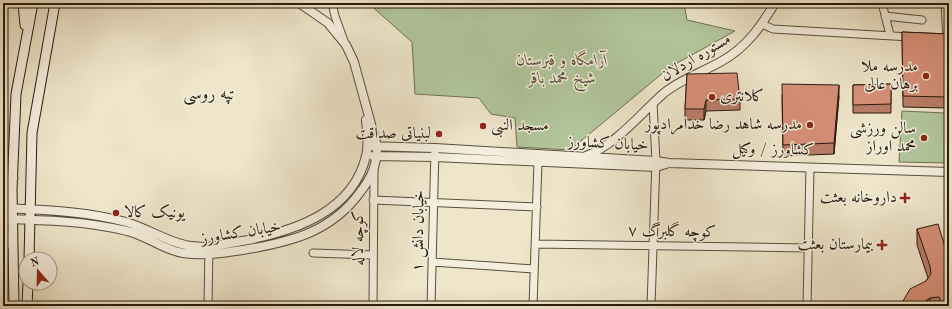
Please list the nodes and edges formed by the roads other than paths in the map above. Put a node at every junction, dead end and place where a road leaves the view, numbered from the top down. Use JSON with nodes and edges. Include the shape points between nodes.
{"nodes":[{"id":1,"x":23,"y":3,"type":"edge"},
{"id":2,"x":33,"y":3,"type":"edge"},
{"id":3,"x":55,"y":3,"type":"edge"},
{"id":4,"x":299,"y":3,"type":"edge"},
{"id":5,"x":332,"y":3,"type":"edge"},
{"id":6,"x":775,"y":3,"type":"edge"},
{"id":7,"x":882,"y":3,"type":"edge"},
{"id":8,"x":945,"y":3,"type":"edge"},
{"id":9,"x":885,"y":16,"type":"junction"},
{"id":10,"x":922,"y":20,"type":"dead end"},
{"id":11,"x":762,"y":24,"type":"junction"},
{"id":12,"x":890,"y":35,"type":"junction"},
{"id":13,"x":918,"y":37,"type":"edge"},
{"id":14,"x":26,"y":39,"type":"junction"},
{"id":15,"x":938,"y":39,"type":"edge"},
{"id":16,"x":948,"y":40,"type":"edge"},
{"id":17,"x":346,"y":45,"type":"junction"},
{"id":18,"x":653,"y":103,"type":"junction"},
{"id":19,"x":365,"y":105,"type":"junction"},
{"id":20,"x":368,"y":146,"type":"junction"},
{"id":21,"x":377,"y":146,"type":"junction"},
{"id":22,"x":435,"y":148,"type":"junction"},
{"id":23,"x":596,"y":152,"type":"junction"},
{"id":24,"x":367,"y":156,"type":"junction"},
{"id":25,"x":377,"y":157,"type":"junction"},
{"id":26,"x":435,"y":157,"type":"junction"},
{"id":27,"x":583,"y":157,"type":"junction"},
{"id":28,"x":538,"y":162,"type":"junction"},
{"id":29,"x":656,"y":162,"type":"junction"},
{"id":30,"x":810,"y":168,"type":"junction"},
{"id":31,"x":949,"y":168,"type":"edge"},
{"id":32,"x":374,"y":170,"type":"junction"},
{"id":33,"x":949,"y":172,"type":"edge"},
{"id":34,"x":13,"y":178,"type":"junction"},
{"id":35,"x":3,"y":190,"type":"edge"},
{"id":36,"x":372,"y":200,"type":"junction"},
{"id":37,"x":434,"y":203,"type":"junction"},
{"id":38,"x":536,"y":207,"type":"junction"},
{"id":39,"x":3,"y":208,"type":"edge"},
{"id":40,"x":30,"y":208,"type":"junction"},
{"id":41,"x":13,"y":209,"type":"junction"},
{"id":42,"x":3,"y":219,"type":"edge"},
{"id":43,"x":13,"y":219,"type":"junction"},
{"id":44,"x":31,"y":219,"type":"junction"},
{"id":45,"x":3,"y":232,"type":"edge"},
{"id":46,"x":535,"y":244,"type":"junction"},
{"id":47,"x":653,"y":246,"type":"junction"},
{"id":48,"x":808,"y":248,"type":"junction"},
{"id":49,"x":13,"y":249,"type":"junction"},
{"id":50,"x":29,"y":251,"type":"edge"},
{"id":51,"x":210,"y":251,"type":"junction"},
{"id":52,"x":313,"y":253,"type":"dead end"},
{"id":53,"x":373,"y":255,"type":"junction"},
{"id":54,"x":432,"y":262,"type":"junction"},
{"id":55,"x":534,"y":269,"type":"junction"},
{"id":56,"x":28,"y":291,"type":"edge"},
{"id":57,"x":14,"y":306,"type":"edge"},
{"id":58,"x":27,"y":306,"type":"edge"},
{"id":59,"x":208,"y":306,"type":"edge"},
{"id":60,"x":373,"y":306,"type":"edge"},
{"id":61,"x":431,"y":306,"type":"edge"},
{"id":62,"x":533,"y":306,"type":"edge"},
{"id":63,"x":651,"y":306,"type":"edge"},
{"id":64,"x":807,"y":306,"type":"edge"}],
"edges":[{"from":1,"to":14,"type":"main road"},
{"from":2,"to":14,"type":"main road"},
{"from":3,"to":40,"type":"main road","via":[[32,133]]},
{"from":4,"to":17,"type":"street","via":[[328,23]]},
{"from":5,"to":17,"type":"street"},
{"from":6,"to":11,"type":"street","name":"مستوره اردلان"},
{"from":7,"to":9,"type":"street"},
{"from":8,"to":16,"type":"street"},
{"from":9,"to":10,"type":"street"},
{"from":9,"to":12,"type":"street"},
{"from":11,"to":12,"type":"street","via":[[773,29]]},
{"from":11,"to":18,"type":"street","name":"مستوره اردلان","via":[[738,51],[677,84]]},
{"from":12,"to":13,"type":"street"},
{"from":14,"to":34,"type":"main road","via":[[16,94]]},
{"from":15,"to":16,"type":"street"},
{"from":17,"to":19,"type":"street","via":[[354,62]]},
{"from":18,"to":23,"type":"street","name":"مستوره اردلان"},
{"from":18,"to":29,"type":"street"},
{"from":19,"to":20,"type":"street"},
{"from":19,"to":21,"type":"street"},
{"from":20,"to":21,"type":"street","name":"خیابان کشاورز"},
{"from":20,"to":24,"type":"street","name":"خیابان کشاورز"},
{"from":21,"to":22,"type":"street","name":"خیابان کشاورز"},
{"from":21,"to":25,"type":"street","name":"خیابان کشاورز"},
{"from":22,"to":26,"type":"street","name":"خیابان دانش ۱"},
{"from":22,"to":27,"type":"street","name":"خیابان کشاورز"},
{"from":23,"to":27,"type":"street","name":"مستوره اردلان"},
{"from":23,"to":29,"type":"street","name":"کشاورز / وکیل"},
{"from":24,"to":25,"type":"street","name":"خیابان کشاورز"},
{"from":24,"to":51,"type":"street","name":"خیابان کشاورز","via":[[361,173],[349,191],[320,217],[286,231]]},
{"from":25,"to":26,"type":"street","name":"خیابان کشاورز"},
{"from":25,"to":32,"type":"street","name":"خیابان کشاورز"},
{"from":26,"to":28,"type":"street","name":"خیابان کشاورز"},
{"from":26,"to":37,"type":"street","name":"خیابان دانش ۱"},
{"from":27,"to":29,"type":"street","name":"خیابان کشاورز"},
{"from":28,"to":29,"type":"street","name":"خیابان کشاورز"},
{"from":28,"to":38,"type":"street"},
{"from":29,"to":30,"type":"street","name":"خیابان کشاورز"},
{"from":29,"to":31,"type":"street","name":"کشاورز / وکیل"},
{"from":29,"to":47,"type":"street"},
{"from":30,"to":33,"type":"street","name":"خیابان کشاورز"},
{"from":30,"to":48,"type":"street"},
{"from":32,"to":36,"type":"street","name":"کوچه لاله"},
{"from":32,"to":51,"type":"street","name":"خیابان کشاورز","via":[[347,209],[321,228],[265,246]]},
{"from":34,"to":35,"type":"main road"},
{"from":34,"to":41,"type":"main road"},
{"from":36,"to":37,"type":"street"},
{"from":36,"to":53,"type":"street","name":"کوچه لاله"},
{"from":37,"to":38,"type":"street"},
{"from":37,"to":54,"type":"street","name":"خیابان دانش ۱"},
{"from":38,"to":46,"type":"street"},
{"from":39,"to":41,"type":"street","name":"خیابان کشاورز"},
{"from":40,"to":41,"type":"street","name":"خیابان کشاورز"},
{"from":40,"to":44,"type":"main road"},
{"from":40,"to":51,"type":"street","name":"خیابان کشاورز","via":[[126,222],[180,244]]},
{"from":41,"to":43,"type":"main road"},
{"from":42,"to":43,"type":"street","name":"خیابان کشاورز"},
{"from":43,"to":44,"type":"street","name":"خیابان کشاورز"},
{"from":43,"to":49,"type":"main road"},
{"from":44,"to":50,"type":"main road"},
{"from":44,"to":51,"type":"street","name":"خیابان کشاورز","via":[[82,222],[127,231],[182,253]]},
{"from":45,"to":49,"type":"main road"},
{"from":46,"to":47,"type":"street","name":"کوچه گلبرگ ۷"},
{"from":46,"to":55,"type":"street"},
{"from":47,"to":48,"type":"street","name":"کوچه گلبرگ ۷"},
{"from":47,"to":63,"type":"street"},
{"from":48,"to":64,"type":"street"},
{"from":49,"to":57,"type":"main road"},
{"from":51,"to":59,"type":"street"},
{"from":52,"to":53,"type":"street"},
{"from":53,"to":60,"type":"street","name":"کوچه لاله"},
{"from":54,"to":55,"type":"street"},
{"from":54,"to":61,"type":"street","name":"خیابان دانش ۱"},
{"from":55,"to":62,"type":"street"},
{"from":56,"to":58,"type":"main road"}]}
